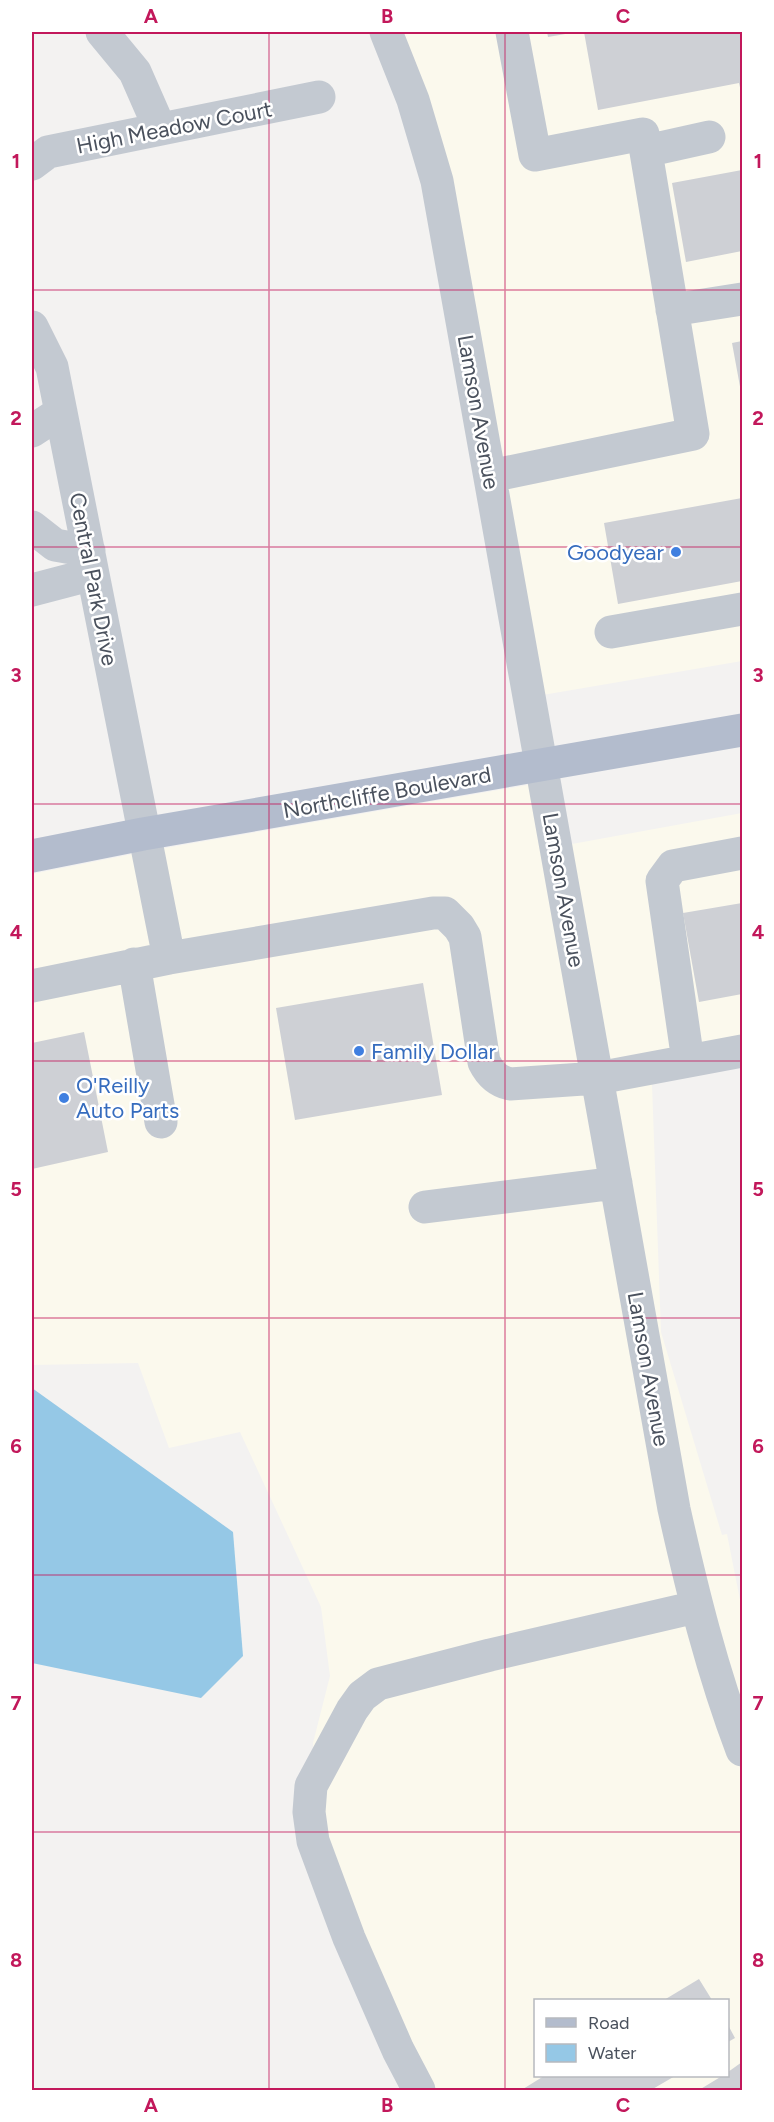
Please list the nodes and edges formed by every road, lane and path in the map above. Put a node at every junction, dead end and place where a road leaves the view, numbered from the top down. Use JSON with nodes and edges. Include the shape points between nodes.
{"nodes":[{"id":1,"x":102,"y":32,"type":"edge"},
{"id":2,"x":386,"y":32,"type":"edge"},
{"id":3,"x":512,"y":32,"type":"edge"},
{"id":4,"x":319,"y":98,"type":"dead end"},
{"id":5,"x":160,"y":129,"type":"junction"},
{"id":6,"x":708,"y":137,"type":"dead end"},
{"id":7,"x":646,"y":151,"type":"junction"},
{"id":8,"x":32,"y":164,"type":"edge"},
{"id":9,"x":742,"y":299,"type":"edge"},
{"id":10,"x":672,"y":310,"type":"junction"},
{"id":11,"x":32,"y":327,"type":"edge"},
{"id":12,"x":61,"y":412,"type":"junction"},
{"id":13,"x":32,"y":431,"type":"edge"},
{"id":14,"x":490,"y":476,"type":"junction"},
{"id":15,"x":32,"y":527,"type":"edge"},
{"id":16,"x":91,"y":563,"type":"junction"},
{"id":17,"x":32,"y":590,"type":"edge"},
{"id":18,"x":742,"y":609,"type":"edge"},
{"id":19,"x":611,"y":632,"type":"dead end"},
{"id":20,"x":742,"y":730,"type":"edge"},
{"id":21,"x":542,"y":766,"type":"junction"},
{"id":22,"x":143,"y":834,"type":"junction"},
{"id":23,"x":742,"y":853,"type":"edge"},
{"id":24,"x":32,"y":856,"type":"edge"},
{"id":25,"x":169,"y":958,"type":"junction"},
{"id":26,"x":134,"y":964,"type":"junction"},
{"id":27,"x":32,"y":986,"type":"edge"},
{"id":28,"x":742,"y":1051,"type":"edge"},
{"id":29,"x":688,"y":1061,"type":"junction"},
{"id":30,"x":598,"y":1078,"type":"junction"},
{"id":31,"x":161,"y":1122,"type":"dead end"},
{"id":32,"x":616,"y":1183,"type":"junction"},
{"id":33,"x":425,"y":1208,"type":"dead end"},
{"id":34,"x":696,"y":1607,"type":"junction"},
{"id":35,"x":742,"y":1750,"type":"edge"},
{"id":36,"x":419,"y":2091,"type":"edge"}],
"edges":[{"from":1,"to":5,"type":"street","via":[[135,72]]},
{"from":2,"to":14,"type":"street","name":"Lamson Avenue","via":[[413,100],[437,181]]},
{"from":3,"to":7,"type":"street","via":[[535,154],[643,134]]},
{"from":4,"to":5,"type":"street","name":"High Meadow Court"},
{"from":5,"to":8,"type":"street","name":"High Meadow Court","via":[[48,152]]},
{"from":6,"to":7,"type":"street"},
{"from":7,"to":10,"type":"street"},
{"from":9,"to":10,"type":"street"},
{"from":10,"to":14,"type":"street","via":[[693,434]]},
{"from":11,"to":12,"type":"street","name":"Central Park Drive","via":[[52,367]]},
{"from":12,"to":13,"type":"street"},
{"from":12,"to":16,"type":"street","name":"Central Park Drive"},
{"from":14,"to":21,"type":"street","name":"Lamson Avenue"},
{"from":15,"to":16,"type":"street","via":[[55,545]]},
{"from":16,"to":17,"type":"street"},
{"from":16,"to":22,"type":"street","name":"Central Park Drive"},
{"from":18,"to":19,"type":"street"},
{"from":20,"to":21,"type":"main road","name":"Northcliffe Boulevard"},
{"from":21,"to":22,"type":"main road","name":"Northcliffe Boulevard"},
{"from":21,"to":30,"type":"street","name":"Lamson Avenue"},
{"from":22,"to":24,"type":"main road","name":"Northcliffe Boulevard"},
{"from":22,"to":25,"type":"street","name":"Central Park Drive"},
{"from":23,"to":29,"type":"street","via":[[673,866],[662,881]]},
{"from":25,"to":26,"type":"street"},
{"from":25,"to":30,"type":"street","via":[[445,913],[465,937],[484,1062],[494,1077],[510,1084]]},
{"from":26,"to":27,"type":"street"},
{"from":26,"to":31,"type":"street"},
{"from":28,"to":29,"type":"street"},
{"from":29,"to":30,"type":"street"},
{"from":30,"to":32,"type":"street","name":"Lamson Avenue"},
{"from":32,"to":33,"type":"street"},
{"from":32,"to":34,"type":"street","name":"Lamson Avenue","via":[[674,1509]]},
{"from":34,"to":35,"type":"street","name":"Lamson Avenue"},
{"from":34,"to":36,"type":"street","via":[[378,1684],[352,1710],[311,1786],[313,1841],[349,1938]]}]}
